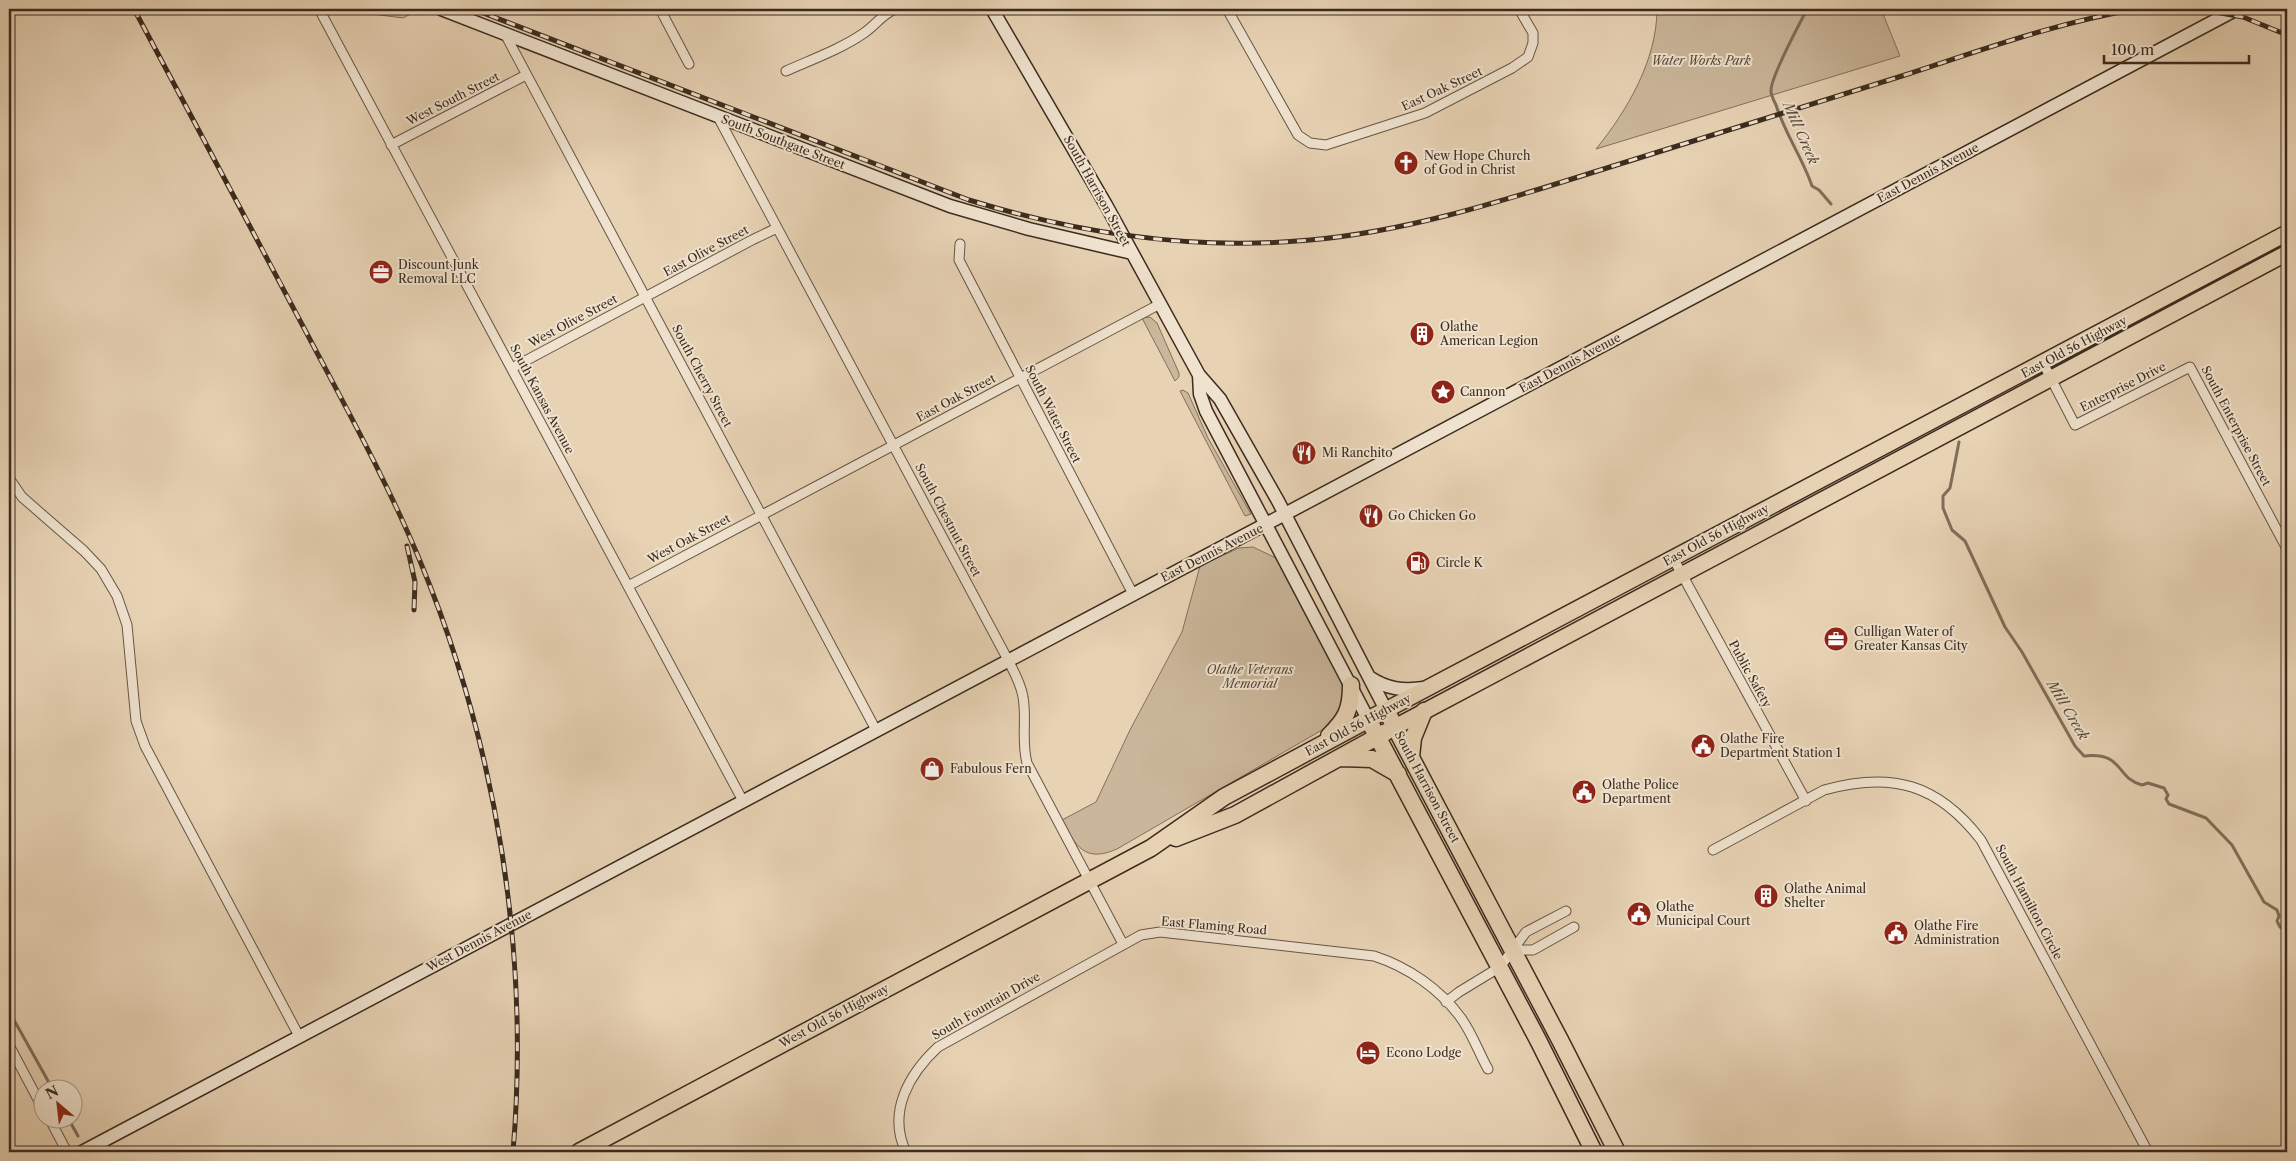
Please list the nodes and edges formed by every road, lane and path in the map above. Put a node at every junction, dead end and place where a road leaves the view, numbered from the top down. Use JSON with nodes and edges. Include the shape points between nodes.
{"nodes":[{"id":1,"x":319,"y":9,"type":"edge"},
{"id":2,"x":440,"y":9,"type":"edge"},
{"id":3,"x":660,"y":9,"type":"edge"},
{"id":4,"x":895,"y":9,"type":"edge"},
{"id":5,"x":1227,"y":9,"type":"edge"},
{"id":6,"x":1519,"y":9,"type":"edge"},
{"id":7,"x":2237,"y":9,"type":"edge"},
{"id":8,"x":997,"y":10,"type":"edge"},
{"id":9,"x":506,"y":34,"type":"junction"},
{"id":10,"x":689,"y":64,"type":"dead end"},
{"id":11,"x":786,"y":70,"type":"dead end"},
{"id":12,"x":526,"y":75,"type":"junction"},
{"id":13,"x":718,"y":117,"type":"junction"},
{"id":14,"x":392,"y":145,"type":"junction"},
{"id":15,"x":778,"y":228,"type":"junction"},
{"id":16,"x":2287,"y":233,"type":"edge"},
{"id":17,"x":960,"y":244,"type":"dead end"},
{"id":18,"x":1132,"y":253,"type":"junction"},
{"id":19,"x":2287,"y":253,"type":"edge"},
{"id":20,"x":646,"y":296,"type":"junction"},
{"id":21,"x":1160,"y":304,"type":"junction"},
{"id":22,"x":2044,"y":364,"type":"junction"},
{"id":23,"x":2190,"y":367,"type":"joint"},
{"id":24,"x":512,"y":368,"type":"junction"},
{"id":25,"x":1199,"y":375,"type":"junction"},
{"id":26,"x":1019,"y":379,"type":"junction"},
{"id":27,"x":2052,"y":379,"type":"junction"},
{"id":28,"x":894,"y":445,"type":"junction"},
{"id":29,"x":9,"y":478,"type":"edge"},
{"id":30,"x":762,"y":515,"type":"junction"},
{"id":31,"x":1284,"y":515,"type":"junction"},
{"id":32,"x":1267,"y":524,"type":"junction"},
{"id":33,"x":2287,"y":549,"type":"edge"},
{"id":34,"x":1673,"y":558,"type":"junction"},
{"id":35,"x":1682,"y":575,"type":"junction"},
{"id":36,"x":628,"y":586,"type":"junction"},
{"id":37,"x":1132,"y":594,"type":"junction"},
{"id":38,"x":1008,"y":660,"type":"junction"},
{"id":39,"x":1368,"y":676,"type":"junction"},
{"id":40,"x":1351,"y":685,"type":"junction"},
{"id":41,"x":1429,"y":687,"type":"junction"},
{"id":42,"x":1386,"y":710,"type":"junction"},
{"id":43,"x":1424,"y":711,"type":"junction"},
{"id":44,"x":1368,"y":719,"type":"junction"},
{"id":45,"x":1395,"y":727,"type":"junction"},
{"id":46,"x":876,"y":730,"type":"junction"},
{"id":47,"x":1378,"y":736,"type":"junction"},
{"id":48,"x":1322,"y":744,"type":"junction"},
{"id":49,"x":1411,"y":757,"type":"junction"},
{"id":50,"x":1339,"y":758,"type":"junction"},
{"id":51,"x":1398,"y":774,"type":"junction"},
{"id":52,"x":743,"y":801,"type":"junction"},
{"id":53,"x":1806,"y":801,"type":"junction"},
{"id":54,"x":1151,"y":848,"type":"junction"},
{"id":55,"x":1713,"y":850,"type":"dead end"},
{"id":56,"x":1089,"y":880,"type":"junction"},
{"id":57,"x":1566,"y":911,"type":"dead end"},
{"id":58,"x":1574,"y":927,"type":"dead end"},
{"id":59,"x":1123,"y":944,"type":"junction"},
{"id":60,"x":1513,"y":950,"type":"junction"},
{"id":61,"x":1500,"y":967,"type":"junction"},
{"id":62,"x":1446,"y":1002,"type":"junction"},
{"id":63,"x":299,"y":1036,"type":"junction"},
{"id":64,"x":9,"y":1045,"type":"edge"},
{"id":65,"x":1488,"y":1069,"type":"dead end"},
{"id":66,"x":32,"y":1088,"type":"edge"},
{"id":67,"x":54,"y":1128,"type":"edge"},
{"id":68,"x":67,"y":1152,"type":"edge"},
{"id":69,"x":82,"y":1152,"type":"edge"},
{"id":70,"x":579,"y":1152,"type":"edge"},
{"id":71,"x":906,"y":1152,"type":"edge"},
{"id":72,"x":1594,"y":1152,"type":"edge"},
{"id":73,"x":1617,"y":1152,"type":"edge"},
{"id":74,"x":2148,"y":1152,"type":"edge"}],
"edges":[{"from":1,"to":14,"type":"street","name":"South Kansas Avenue"},
{"from":2,"to":9,"type":"street","name":"South Southgate Street"},
{"from":3,"to":10,"type":"street"},
{"from":4,"to":11,"type":"street","via":[[882,15],[866,32],[843,46]]},
{"from":5,"to":6,"type":"street","name":"East Oak Street","via":[[1298,135],[1310,143],[1326,144],[1425,113],[1528,57],[1533,43],[1532,33]]},
{"from":7,"to":31,"type":"street","name":"East Dennis Avenue"},
{"from":8,"to":18,"type":"street","name":"South Harrison Street"},
{"from":9,"to":12,"type":"street","name":"South Cherry Street"},
{"from":9,"to":13,"type":"street","name":"South Southgate Street"},
{"from":12,"to":14,"type":"street","name":"West South Street"},
{"from":12,"to":20,"type":"street","name":"South Cherry Street"},
{"from":13,"to":15,"type":"street","name":"South Chestnut Street"},
{"from":13,"to":18,"type":"street","name":"South Southgate Street","via":[[950,206],[1029,229]]},
{"from":14,"to":24,"type":"street","name":"South Kansas Avenue"},
{"from":15,"to":20,"type":"street","name":"East Olive Street"},
{"from":15,"to":28,"type":"street","name":"South Chestnut Street"},
{"from":16,"to":22,"type":"main road","name":"East Old 56 Highway"},
{"from":17,"to":26,"type":"street","name":"South Water Street","via":[[958,260]]},
{"from":18,"to":21,"type":"street","name":"South Harrison Street"},
{"from":19,"to":27,"type":"main road","name":"East Old 56 Highway"},
{"from":20,"to":24,"type":"street","name":"West Olive Street"},
{"from":20,"to":30,"type":"street","name":"South Cherry Street"},
{"from":21,"to":25,"type":"street","name":"South Harrison Street"},
{"from":21,"to":26,"type":"street","name":"East Oak Street"},
{"from":22,"to":27,"type":"street","name":"Enterprise Drive"},
{"from":22,"to":34,"type":"main road","name":"East Old 56 Highway"},
{"from":23,"to":27,"type":"street","name":"Enterprise Drive","via":[[2075,425]]},
{"from":23,"to":33,"type":"street","name":"South Enterprise Street"},
{"from":24,"to":36,"type":"street","name":"South Kansas Avenue"},
{"from":25,"to":31,"type":"street","name":"South Harrison Street","via":[[1220,399]]},
{"from":25,"to":32,"type":"street","name":"South Harrison Street","via":[[1200,394],[1206,411]]},
{"from":26,"to":28,"type":"street","name":"East Oak Street"},
{"from":26,"to":37,"type":"street","name":"South Water Street"},
{"from":27,"to":35,"type":"main road","name":"East Old 56 Highway"},
{"from":28,"to":30,"type":"street","name":"East Oak Street"},
{"from":28,"to":38,"type":"street","name":"South Chestnut Street"},
{"from":29,"to":63,"type":"street","via":[[22,497],[101,569],[117,596],[127,625],[136,720],[145,746]]},
{"from":30,"to":36,"type":"street","name":"West Oak Street"},
{"from":30,"to":46,"type":"street","name":"South Cherry Street"},
{"from":31,"to":32,"type":"street","name":"East Dennis Avenue"},
{"from":31,"to":39,"type":"street","name":"South Harrison Street"},
{"from":32,"to":37,"type":"street","name":"East Dennis Avenue"},
{"from":32,"to":40,"type":"street","name":"South Harrison Street"},
{"from":34,"to":35,"type":"street","name":"Public Safety"},
{"from":34,"to":41,"type":"main road","name":"East Old 56 Highway"},
{"from":35,"to":43,"type":"main road","name":"East Old 56 Highway"},
{"from":35,"to":53,"type":"street","name":"Public Safety"},
{"from":36,"to":52,"type":"street","name":"South Kansas Avenue"},
{"from":37,"to":38,"type":"street","name":"East Dennis Avenue"},
{"from":38,"to":46,"type":"street","name":"East Dennis Avenue"},
{"from":38,"to":56,"type":"street","name":"South Chestnut Street","via":[[1023,696],[1024,745],[1028,763]]},
{"from":39,"to":41,"type":"street","via":[[1395,689]]},
{"from":39,"to":42,"type":"street","name":"South Harrison Street"},
{"from":40,"to":44,"type":"street","name":"South Harrison Street"},
{"from":40,"to":48,"type":"highway","via":[[1348,714]]},
{"from":41,"to":42,"type":"main road","name":"East Old 56 Highway"},
{"from":42,"to":44,"type":"highway","name":"East Old 56 Highway"},
{"from":42,"to":45,"type":"highway","name":"South Harrison Street"},
{"from":43,"to":45,"type":"main road","name":"East Old 56 Highway"},
{"from":43,"to":49,"type":"highway","via":[[1413,738]]},
{"from":44,"to":47,"type":"highway","name":"South Harrison Street"},
{"from":44,"to":48,"type":"highway","name":"East Old 56 Highway"},
{"from":45,"to":47,"type":"highway","name":"East Old 56 Highway"},
{"from":45,"to":49,"type":"highway","name":"South Harrison Street"},
{"from":46,"to":52,"type":"street","name":"West Dennis Avenue"},
{"from":47,"to":50,"type":"highway","name":"East Old 56 Highway"},
{"from":47,"to":51,"type":"highway","name":"South Harrison Street"},
{"from":48,"to":54,"type":"highway","name":"East Old 56 Highway","via":[[1224,797]]},
{"from":49,"to":60,"type":"highway","name":"South Harrison Street"},
{"from":50,"to":51,"type":"highway","via":[[1372,759]]},
{"from":50,"to":54,"type":"highway","name":"East Old 56 Highway","via":[[1235,815]]},
{"from":51,"to":61,"type":"highway","name":"South Harrison Street"},
{"from":52,"to":63,"type":"street","name":"West Dennis Avenue"},
{"from":53,"to":55,"type":"street","name":"South Hamilton Circle"},
{"from":53,"to":74,"type":"street","name":"South Hamilton Circle","via":[[1824,790],[1841,785],[1877,781],[1898,783],[1931,793],[1969,824],[1981,840]]},
{"from":54,"to":56,"type":"highway","name":"East Old 56 Highway"},
{"from":56,"to":59,"type":"street","name":"South Chestnut Street"},
{"from":56,"to":70,"type":"highway","name":"West Old 56 Highway"},
{"from":57,"to":60,"type":"street","via":[[1526,932]]},
{"from":58,"to":60,"type":"street","via":[[1533,950]]},
{"from":59,"to":62,"type":"street","name":"East Flaming Road","via":[[1141,935],[1160,932],[1374,956],[1411,973]]},
{"from":59,"to":71,"type":"street","name":"South Fountain Drive","via":[[938,1047],[924,1060],[905,1089],[901,1108],[900,1126]]},
{"from":60,"to":61,"type":"street"},
{"from":60,"to":73,"type":"highway","name":"South Harrison Street"},
{"from":61,"to":62,"type":"street"},
{"from":61,"to":72,"type":"highway","name":"South Harrison Street"},
{"from":62,"to":65,"type":"street","name":"East Flaming Road","via":[[1461,1019]]},
{"from":63,"to":69,"type":"street","name":"West Dennis Avenue"},
{"from":64,"to":66,"type":"street"},
{"from":67,"to":68,"type":"street"}]}
